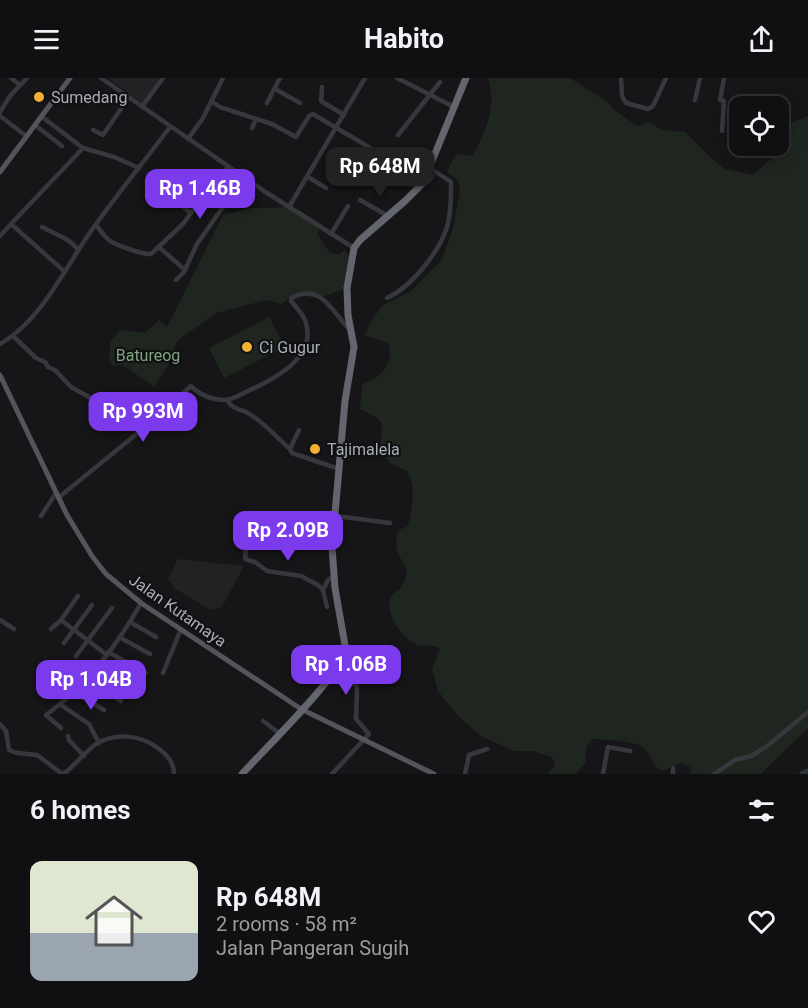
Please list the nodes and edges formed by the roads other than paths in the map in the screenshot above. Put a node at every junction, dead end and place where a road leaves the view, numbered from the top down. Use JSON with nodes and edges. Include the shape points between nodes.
{"nodes":[{"id":1,"x":11,"y":78,"type":"edge"},
{"id":2,"x":27,"y":78,"type":"edge"},
{"id":3,"x":70,"y":78,"type":"edge"},
{"id":4,"x":101,"y":78,"type":"edge"},
{"id":5,"x":163,"y":78,"type":"edge"},
{"id":6,"x":223,"y":78,"type":"edge"},
{"id":7,"x":280,"y":78,"type":"edge"},
{"id":8,"x":365,"y":78,"type":"edge"},
{"id":9,"x":398,"y":78,"type":"edge"},
{"id":10,"x":466,"y":78,"type":"edge"},
{"id":11,"x":621,"y":78,"type":"edge"},
{"id":12,"x":666,"y":78,"type":"edge"},
{"id":13,"x":700,"y":78,"type":"edge"},
{"id":14,"x":724,"y":78,"type":"edge"},
{"id":15,"x":440,"y":82,"type":"dead end"},
{"id":16,"x":20,"y":85,"type":"junction"},
{"id":17,"x":322,"y":87,"type":"dead end"},
{"id":18,"x":275,"y":89,"type":"junction"},
{"id":19,"x":431,"y":96,"type":"junction"},
{"id":20,"x":129,"y":97,"type":"junction"},
{"id":21,"x":321,"y":100,"type":"junction"},
{"id":22,"x":695,"y":100,"type":"dead end"},
{"id":23,"x":211,"y":101,"type":"junction"},
{"id":24,"x":267,"y":103,"type":"dead end"},
{"id":25,"x":300,"y":103,"type":"dead end"},
{"id":26,"x":315,"y":106,"type":"dead end"},
{"id":27,"x":142,"y":107,"type":"junction"},
{"id":28,"x":454,"y":107,"type":"junction"},
{"id":29,"x":0,"y":114,"type":"edge"},
{"id":30,"x":344,"y":115,"type":"junction"},
{"id":31,"x":41,"y":116,"type":"junction"},
{"id":32,"x":256,"y":119,"type":"junction"},
{"id":33,"x":35,"y":124,"type":"junction"},
{"id":34,"x":170,"y":127,"type":"junction"},
{"id":35,"x":252,"y":128,"type":"dead end"},
{"id":36,"x":338,"y":128,"type":"junction"},
{"id":37,"x":93,"y":130,"type":"dead end"},
{"id":38,"x":722,"y":131,"type":"dead end"},
{"id":39,"x":398,"y":135,"type":"dead end"},
{"id":40,"x":26,"y":136,"type":"junction"},
{"id":41,"x":188,"y":140,"type":"junction"},
{"id":42,"x":62,"y":146,"type":"dead end"},
{"id":43,"x":83,"y":148,"type":"junction"},
{"id":44,"x":389,"y":159,"type":"dead end"},
{"id":45,"x":228,"y":167,"type":"junction"},
{"id":46,"x":139,"y":168,"type":"junction"},
{"id":47,"x":430,"y":168,"type":"junction"},
{"id":48,"x":0,"y":171,"type":"edge"},
{"id":49,"x":239,"y":174,"type":"junction"},
{"id":50,"x":309,"y":177,"type":"junction"},
{"id":51,"x":326,"y":188,"type":"dead end"},
{"id":52,"x":360,"y":200,"type":"dead end"},
{"id":53,"x":178,"y":203,"type":"dead end"},
{"id":54,"x":348,"y":206,"type":"dead end"},
{"id":55,"x":289,"y":207,"type":"junction"},
{"id":56,"x":191,"y":213,"type":"junction"},
{"id":57,"x":388,"y":216,"type":"junction"},
{"id":58,"x":11,"y":224,"type":"junction"},
{"id":59,"x":96,"y":225,"type":"junction"},
{"id":60,"x":42,"y":227,"type":"dead end"},
{"id":61,"x":331,"y":234,"type":"junction"},
{"id":62,"x":0,"y":236,"type":"edge"},
{"id":63,"x":159,"y":247,"type":"junction"},
{"id":64,"x":354,"y":248,"type":"junction"},
{"id":65,"x":79,"y":250,"type":"junction"},
{"id":66,"x":185,"y":270,"type":"junction"},
{"id":67,"x":64,"y":271,"type":"junction"},
{"id":68,"x":176,"y":280,"type":"dead end"},
{"id":69,"x":387,"y":298,"type":"dead end"},
{"id":70,"x":352,"y":332,"type":"junction"},
{"id":71,"x":13,"y":336,"type":"junction"},
{"id":72,"x":0,"y":344,"type":"edge"},
{"id":73,"x":0,"y":375,"type":"edge"},
{"id":74,"x":227,"y":400,"type":"junction"},
{"id":75,"x":107,"y":407,"type":"dead end"},
{"id":76,"x":299,"y":430,"type":"dead end"},
{"id":77,"x":290,"y":449,"type":"junction"},
{"id":78,"x":339,"y":469,"type":"junction"},
{"id":79,"x":57,"y":495,"type":"junction"},
{"id":80,"x":41,"y":516,"type":"dead end"},
{"id":81,"x":336,"y":516,"type":"junction"},
{"id":82,"x":390,"y":523,"type":"dead end"},
{"id":83,"x":248,"y":529,"type":"dead end"},
{"id":84,"x":333,"y":577,"type":"junction"},
{"id":85,"x":323,"y":590,"type":"junction"},
{"id":86,"x":78,"y":596,"type":"dead end"},
{"id":87,"x":141,"y":603,"type":"junction"},
{"id":88,"x":92,"y":604,"type":"dead end"},
{"id":89,"x":327,"y":607,"type":"dead end"},
{"id":90,"x":112,"y":608,"type":"dead end"},
{"id":91,"x":61,"y":620,"type":"junction"},
{"id":92,"x":0,"y":621,"type":"edge"},
{"id":93,"x":130,"y":622,"type":"junction"},
{"id":94,"x":14,"y":629,"type":"dead end"},
{"id":95,"x":51,"y":629,"type":"dead end"},
{"id":96,"x":181,"y":629,"type":"junction"},
{"id":97,"x":74,"y":630,"type":"junction"},
{"id":98,"x":119,"y":637,"type":"junction"},
{"id":99,"x":156,"y":637,"type":"dead end"},
{"id":100,"x":87,"y":641,"type":"junction"},
{"id":101,"x":64,"y":643,"type":"dead end"},
{"id":102,"x":346,"y":651,"type":"junction"},
{"id":103,"x":107,"y":653,"type":"junction"},
{"id":104,"x":150,"y":654,"type":"dead end"},
{"id":105,"x":76,"y":656,"type":"dead end"},
{"id":106,"x":121,"y":659,"type":"junction"},
{"id":107,"x":339,"y":666,"type":"junction"},
{"id":108,"x":146,"y":673,"type":"dead end"},
{"id":109,"x":163,"y":673,"type":"dead end"},
{"id":110,"x":112,"y":675,"type":"junction"},
{"id":111,"x":86,"y":680,"type":"junction"},
{"id":112,"x":355,"y":681,"type":"junction"},
{"id":113,"x":132,"y":686,"type":"dead end"},
{"id":114,"x":104,"y":690,"type":"junction"},
{"id":115,"x":74,"y":692,"type":"junction"},
{"id":116,"x":121,"y":701,"type":"dead end"},
{"id":117,"x":61,"y":705,"type":"junction"},
{"id":118,"x":301,"y":709,"type":"junction"},
{"id":119,"x":104,"y":710,"type":"dead end"},
{"id":120,"x":808,"y":712,"type":"edge"},
{"id":121,"x":263,"y":721,"type":"dead end"},
{"id":122,"x":0,"y":724,"type":"edge"},
{"id":123,"x":61,"y":728,"type":"dead end"},
{"id":124,"x":279,"y":733,"type":"junction"},
{"id":125,"x":68,"y":736,"type":"dead end"},
{"id":126,"x":364,"y":739,"type":"junction"},
{"id":127,"x":99,"y":743,"type":"junction"},
{"id":128,"x":487,"y":749,"type":"dead end"},
{"id":129,"x":630,"y":751,"type":"dead end"},
{"id":130,"x":84,"y":756,"type":"junction"},
{"id":131,"x":174,"y":774,"type":"edge"},
{"id":132,"x":242,"y":774,"type":"edge"},
{"id":133,"x":332,"y":774,"type":"edge"},
{"id":134,"x":434,"y":774,"type":"edge"},
{"id":135,"x":465,"y":774,"type":"edge"},
{"id":136,"x":603,"y":774,"type":"edge"},
{"id":137,"x":714,"y":774,"type":"edge"}],
"edges":[{"from":1,"to":16,"type":"street"},
{"from":2,"to":16,"type":"street"},
{"from":3,"to":31,"type":"main road"},
{"from":4,"to":20,"type":"street"},
{"from":5,"to":27,"type":"street"},
{"from":6,"to":23,"type":"street"},
{"from":7,"to":18,"type":"street"},
{"from":8,"to":30,"type":"street"},
{"from":9,"to":19,"type":"street"},
{"from":10,"to":28,"type":"highway"},
{"from":11,"to":12,"type":"street","via":[[626,103],[648,109]]},
{"from":13,"to":22,"type":"street"},
{"from":14,"to":38,"type":"street","via":[[720,100],[724,101]]},
{"from":15,"to":19,"type":"street"},
{"from":16,"to":29,"type":"street"},
{"from":17,"to":21,"type":"street"},
{"from":18,"to":24,"type":"street"},
{"from":18,"to":25,"type":"street"},
{"from":19,"to":28,"type":"street"},
{"from":19,"to":39,"type":"street"},
{"from":20,"to":27,"type":"street"},
{"from":20,"to":37,"type":"street","via":[[103,135]]},
{"from":21,"to":26,"type":"street"},
{"from":21,"to":30,"type":"street"},
{"from":23,"to":32,"type":"street"},
{"from":23,"to":41,"type":"street"},
{"from":27,"to":34,"type":"street"},
{"from":28,"to":47,"type":"highway"},
{"from":29,"to":40,"type":"street"},
{"from":30,"to":36,"type":"street"},
{"from":31,"to":33,"type":"main road"},
{"from":31,"to":43,"type":"street"},
{"from":32,"to":35,"type":"street"},
{"from":32,"to":36,"type":"street","via":[[296,136],[313,114]]},
{"from":33,"to":40,"type":"main road"},
{"from":33,"to":42,"type":"street"},
{"from":34,"to":41,"type":"street"},
{"from":34,"to":46,"type":"street"},
{"from":36,"to":44,"type":"street"},
{"from":36,"to":50,"type":"street"},
{"from":40,"to":48,"type":"main road"},
{"from":41,"to":45,"type":"street"},
{"from":43,"to":46,"type":"street"},
{"from":43,"to":58,"type":"street"},
{"from":45,"to":49,"type":"street"},
{"from":45,"to":56,"type":"street"},
{"from":46,"to":59,"type":"street"},
{"from":47,"to":57,"type":"highway","via":[[419,189]]},
{"from":47,"to":69,"type":"street","via":[[451,182],[450,218],[439,245],[405,287]]},
{"from":49,"to":55,"type":"street"},
{"from":49,"to":66,"type":"street"},
{"from":50,"to":51,"type":"street"},
{"from":50,"to":55,"type":"street"},
{"from":52,"to":57,"type":"street"},
{"from":53,"to":56,"type":"street"},
{"from":54,"to":61,"type":"street"},
{"from":55,"to":61,"type":"street"},
{"from":56,"to":63,"type":"street"},
{"from":57,"to":64,"type":"highway"},
{"from":58,"to":62,"type":"street"},
{"from":58,"to":67,"type":"street"},
{"from":59,"to":63,"type":"street","via":[[110,241],[146,255]]},
{"from":59,"to":65,"type":"street"},
{"from":60,"to":65,"type":"street"},
{"from":61,"to":64,"type":"street"},
{"from":63,"to":66,"type":"street"},
{"from":64,"to":70,"type":"highway","via":[[347,300]]},
{"from":65,"to":67,"type":"street"},
{"from":66,"to":68,"type":"street"},
{"from":67,"to":71,"type":"street","via":[[46,299]]},
{"from":70,"to":74,"type":"street","via":[[321,297],[299,294],[291,300],[305,320],[306,340],[294,363],[263,385]]},
{"from":70,"to":78,"type":"highway","via":[[354,347]]},
{"from":71,"to":72,"type":"street"},
{"from":71,"to":75,"type":"street","via":[[71,387]]},
{"from":73,"to":79,"type":"main road","name":"Jalan Kutamaya"},
{"from":74,"to":77,"type":"street","via":[[231,407],[246,412]]},
{"from":74,"to":79,"type":"street","via":[[206,397],[190,386],[140,432]]},
{"from":76,"to":77,"type":"street"},
{"from":77,"to":78,"type":"street","via":[[300,457]]},
{"from":78,"to":81,"type":"highway"},
{"from":79,"to":80,"type":"street"},
{"from":79,"to":87,"type":"main road","name":"Jalan Kutamaya","via":[[99,566]]},
{"from":81,"to":82,"type":"street"},
{"from":81,"to":84,"type":"highway"},
{"from":83,"to":85,"type":"street","via":[[245,559],[270,572],[301,576]]},
{"from":84,"to":85,"type":"street"},
{"from":84,"to":102,"type":"highway"},
{"from":85,"to":89,"type":"street"},
{"from":86,"to":91,"type":"street"},
{"from":87,"to":93,"type":"street"},
{"from":87,"to":96,"type":"main road","name":"Jalan Kutamaya"},
{"from":88,"to":97,"type":"street"},
{"from":90,"to":100,"type":"street"},
{"from":91,"to":95,"type":"street"},
{"from":91,"to":97,"type":"street"},
{"from":92,"to":94,"type":"street"},
{"from":93,"to":98,"type":"street"},
{"from":93,"to":99,"type":"street"},
{"from":96,"to":109,"type":"street"},
{"from":96,"to":118,"type":"main road","name":"Jalan Kutamaya"},
{"from":97,"to":100,"type":"street"},
{"from":97,"to":101,"type":"street"},
{"from":98,"to":103,"type":"street"},
{"from":98,"to":104,"type":"street"},
{"from":100,"to":103,"type":"street"},
{"from":100,"to":105,"type":"street"},
{"from":102,"to":107,"type":"highway"},
{"from":102,"to":112,"type":"street"},
{"from":103,"to":106,"type":"street"},
{"from":103,"to":111,"type":"street"},
{"from":106,"to":108,"type":"street"},
{"from":106,"to":110,"type":"street"},
{"from":107,"to":112,"type":"street"},
{"from":107,"to":118,"type":"highway"},
{"from":110,"to":113,"type":"street"},
{"from":110,"to":114,"type":"street"},
{"from":111,"to":114,"type":"street"},
{"from":111,"to":115,"type":"street"},
{"from":112,"to":126,"type":"street","via":[[355,713],[369,734]]},
{"from":114,"to":116,"type":"street"},
{"from":115,"to":117,"type":"street"},
{"from":115,"to":119,"type":"street"},
{"from":117,"to":123,"type":"street","via":[[46,717]]},
{"from":117,"to":127,"type":"street","via":[[89,724]]},
{"from":118,"to":124,"type":"highway"},
{"from":118,"to":126,"type":"main road","name":"Jalan Kutamaya"},
{"from":120,"to":137,"type":"street","via":[[766,747]]},
{"from":121,"to":124,"type":"street"},
{"from":122,"to":130,"type":"street","via":[[6,731],[9,750],[37,755],[61,773]]},
{"from":124,"to":132,"type":"highway"},
{"from":125,"to":130,"type":"street"},
{"from":126,"to":133,"type":"street"},
{"from":126,"to":134,"type":"main road","name":"Jalan Kutamaya"},
{"from":127,"to":130,"type":"street"},
{"from":127,"to":131,"type":"street","via":[[126,736],[144,739],[169,758]]},
{"from":128,"to":135,"type":"street","via":[[470,754]]},
{"from":129,"to":136,"type":"street","via":[[608,747]]}]}
